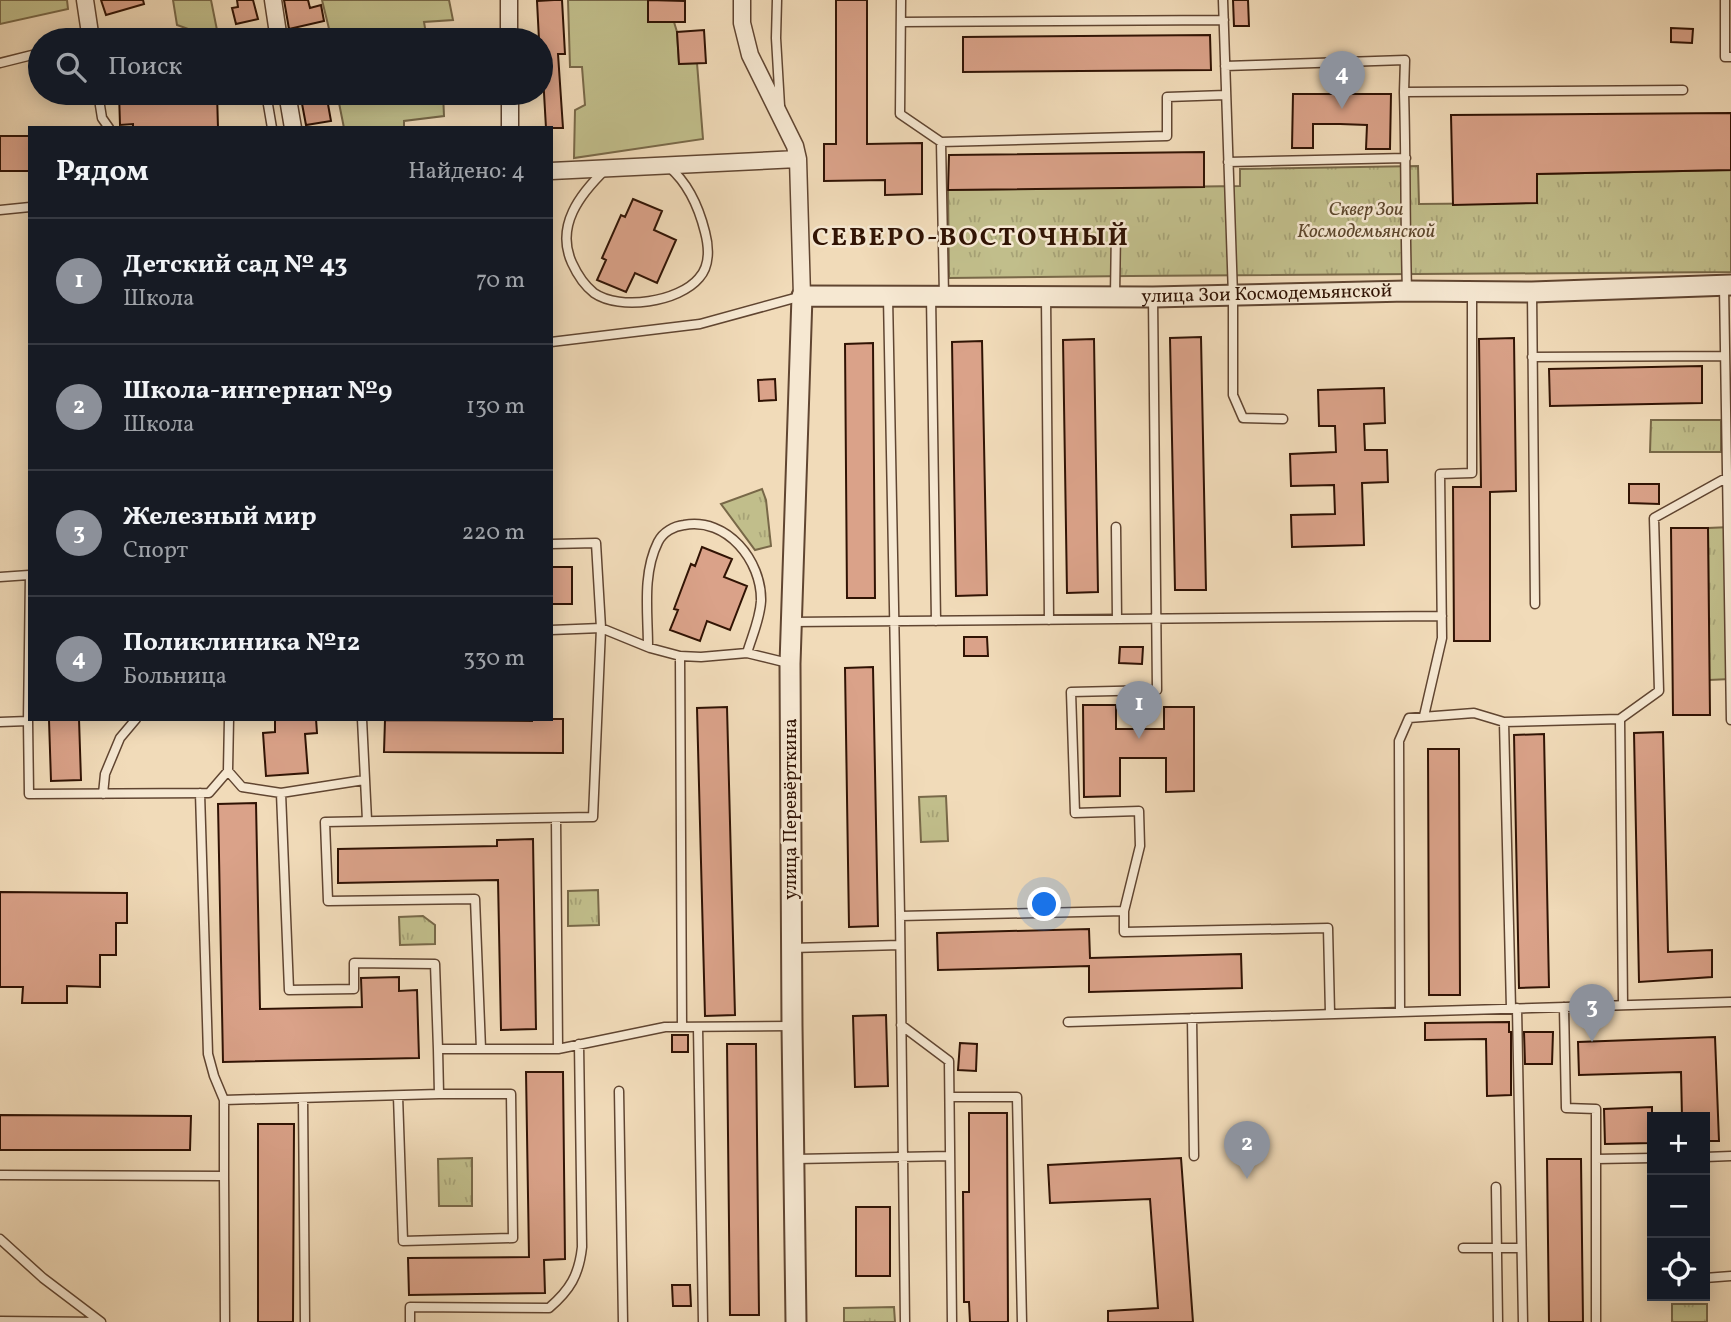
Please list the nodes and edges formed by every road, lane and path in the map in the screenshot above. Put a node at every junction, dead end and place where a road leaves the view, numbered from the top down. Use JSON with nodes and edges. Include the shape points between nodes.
{"nodes":[{"id":1,"x":85,"y":0,"type":"edge"},
{"id":2,"x":273,"y":0,"type":"edge"},
{"id":3,"x":509,"y":0,"type":"edge"},
{"id":4,"x":742,"y":0,"type":"edge"},
{"id":5,"x":777,"y":0,"type":"edge"},
{"id":6,"x":901,"y":0,"type":"edge"},
{"id":7,"x":1223,"y":0,"type":"edge"},
{"id":8,"x":1725,"y":0,"type":"edge"},
{"id":9,"x":1224,"y":20,"type":"junction"},
{"id":10,"x":901,"y":22,"type":"junction"},
{"id":11,"x":89,"y":28,"type":"edge"},
{"id":12,"x":277,"y":28,"type":"edge"},
{"id":13,"x":509,"y":28,"type":"edge"},
{"id":14,"x":28,"y":56,"type":"edge"},
{"id":15,"x":1731,"y":57,"type":"edge"},
{"id":16,"x":0,"y":62,"type":"edge"},
{"id":17,"x":1225,"y":66,"type":"junction"},
{"id":18,"x":1683,"y":90,"type":"dead end"},
{"id":19,"x":1404,"y":92,"type":"junction"},
{"id":20,"x":1226,"y":95,"type":"junction"},
{"id":21,"x":100,"y":105,"type":"edge"},
{"id":22,"x":269,"y":105,"type":"edge"},
{"id":23,"x":289,"y":105,"type":"edge"},
{"id":24,"x":510,"y":105,"type":"edge"},
{"id":25,"x":780,"y":116,"type":"junction"},
{"id":26,"x":108,"y":126,"type":"edge"},
{"id":27,"x":272,"y":126,"type":"edge"},
{"id":28,"x":293,"y":126,"type":"edge"},
{"id":29,"x":510,"y":126,"type":"edge"},
{"id":30,"x":941,"y":142,"type":"junction"},
{"id":31,"x":1406,"y":158,"type":"junction"},
{"id":32,"x":798,"y":159,"type":"junction"},
{"id":33,"x":1228,"y":162,"type":"junction"},
{"id":34,"x":667,"y":166,"type":"junction"},
{"id":35,"x":607,"y":168,"type":"junction"},
{"id":36,"x":553,"y":171,"type":"edge"},
{"id":37,"x":28,"y":208,"type":"edge"},
{"id":38,"x":0,"y":210,"type":"edge"},
{"id":39,"x":1116,"y":230,"type":"dead end"},
{"id":40,"x":1727,"y":286,"type":"edge"},
{"id":41,"x":1407,"y":291,"type":"junction"},
{"id":42,"x":1472,"y":292,"type":"junction"},
{"id":43,"x":1532,"y":292,"type":"junction"},
{"id":44,"x":802,"y":296,"type":"junction"},
{"id":45,"x":937,"y":296,"type":"junction"},
{"id":46,"x":1046,"y":296,"type":"junction"},
{"id":47,"x":1115,"y":296,"type":"junction"},
{"id":48,"x":1233,"y":296,"type":"junction"},
{"id":49,"x":888,"y":297,"type":"junction"},
{"id":50,"x":1153,"y":297,"type":"junction"},
{"id":51,"x":553,"y":342,"type":"edge"},
{"id":52,"x":1724,"y":356,"type":"junction"},
{"id":53,"x":1532,"y":358,"type":"junction"},
{"id":54,"x":1283,"y":419,"type":"dead end"},
{"id":55,"x":1727,"y":478,"type":"junction"},
{"id":56,"x":1116,"y":527,"type":"dead end"},
{"id":57,"x":553,"y":544,"type":"edge"},
{"id":58,"x":1729,"y":544,"type":"edge"},
{"id":59,"x":28,"y":575,"type":"edge"},
{"id":60,"x":0,"y":577,"type":"edge"},
{"id":61,"x":1535,"y":604,"type":"dead end"},
{"id":62,"x":1442,"y":616,"type":"junction"},
{"id":63,"x":1117,"y":619,"type":"junction"},
{"id":64,"x":1156,"y":619,"type":"junction"},
{"id":65,"x":1049,"y":620,"type":"junction"},
{"id":66,"x":894,"y":621,"type":"junction"},
{"id":67,"x":936,"y":621,"type":"junction"},
{"id":68,"x":792,"y":622,"type":"junction"},
{"id":69,"x":601,"y":628,"type":"junction"},
{"id":70,"x":553,"y":630,"type":"edge"},
{"id":71,"x":648,"y":648,"type":"junction"},
{"id":72,"x":747,"y":653,"type":"junction"},
{"id":73,"x":680,"y":656,"type":"junction"},
{"id":74,"x":790,"y":664,"type":"junction"},
{"id":75,"x":1731,"y":699,"type":"edge"},
{"id":76,"x":1424,"y":716,"type":"junction"},
{"id":77,"x":1620,"y":719,"type":"junction"},
{"id":78,"x":1731,"y":720,"type":"edge"},
{"id":79,"x":134,"y":721,"type":"edge"},
{"id":80,"x":229,"y":721,"type":"edge"},
{"id":81,"x":362,"y":721,"type":"edge"},
{"id":82,"x":0,"y":722,"type":"edge"},
{"id":83,"x":28,"y":722,"type":"joint"},
{"id":84,"x":1504,"y":722,"type":"junction"},
{"id":85,"x":228,"y":771,"type":"junction"},
{"id":86,"x":364,"y":780,"type":"junction"},
{"id":87,"x":200,"y":793,"type":"junction"},
{"id":88,"x":281,"y":793,"type":"junction"},
{"id":89,"x":103,"y":794,"type":"junction"},
{"id":90,"x":556,"y":818,"type":"junction"},
{"id":91,"x":367,"y":820,"type":"junction"},
{"id":92,"x":1124,"y":911,"type":"junction"},
{"id":93,"x":900,"y":916,"type":"junction"},
{"id":94,"x":900,"y":945,"type":"junction"},
{"id":95,"x":792,"y":948,"type":"junction"},
{"id":96,"x":1731,"y":1003,"type":"edge"},
{"id":97,"x":1623,"y":1005,"type":"junction"},
{"id":98,"x":1564,"y":1007,"type":"junction"},
{"id":99,"x":1514,"y":1008,"type":"junction"},
{"id":100,"x":1400,"y":1012,"type":"junction"},
{"id":101,"x":1330,"y":1013,"type":"junction"},
{"id":102,"x":1192,"y":1018,"type":"junction"},
{"id":103,"x":1068,"y":1022,"type":"dead end"},
{"id":104,"x":901,"y":1025,"type":"junction"},
{"id":105,"x":792,"y":1026,"type":"junction"},
{"id":106,"x":681,"y":1027,"type":"junction"},
{"id":107,"x":698,"y":1027,"type":"junction"},
{"id":108,"x":579,"y":1044,"type":"junction"},
{"id":109,"x":438,"y":1049,"type":"junction"},
{"id":110,"x":481,"y":1049,"type":"junction"},
{"id":111,"x":558,"y":1049,"type":"junction"},
{"id":112,"x":619,"y":1091,"type":"dead end"},
{"id":113,"x":439,"y":1094,"type":"junction"},
{"id":114,"x":398,"y":1096,"type":"junction"},
{"id":115,"x":950,"y":1097,"type":"junction"},
{"id":116,"x":303,"y":1098,"type":"junction"},
{"id":117,"x":224,"y":1100,"type":"junction"},
{"id":118,"x":950,"y":1156,"type":"junction"},
{"id":119,"x":1194,"y":1156,"type":"dead end"},
{"id":120,"x":1731,"y":1156,"type":"edge"},
{"id":121,"x":902,"y":1157,"type":"junction"},
{"id":122,"x":1710,"y":1157,"type":"edge"},
{"id":123,"x":1647,"y":1158,"type":"edge"},
{"id":124,"x":793,"y":1159,"type":"junction"},
{"id":125,"x":1596,"y":1159,"type":"junction"},
{"id":126,"x":0,"y":1175,"type":"edge"},
{"id":127,"x":224,"y":1176,"type":"junction"},
{"id":128,"x":1496,"y":1187,"type":"dead end"},
{"id":129,"x":0,"y":1239,"type":"edge"},
{"id":130,"x":1463,"y":1248,"type":"dead end"},
{"id":131,"x":1497,"y":1248,"type":"junction"},
{"id":132,"x":1521,"y":1248,"type":"junction"},
{"id":133,"x":1731,"y":1276,"type":"edge"},
{"id":134,"x":1710,"y":1278,"type":"edge"},
{"id":135,"x":0,"y":1321,"type":"edge"},
{"id":136,"x":100,"y":1322,"type":"edge"},
{"id":137,"x":225,"y":1322,"type":"edge"},
{"id":138,"x":305,"y":1322,"type":"edge"},
{"id":139,"x":410,"y":1322,"type":"edge"},
{"id":140,"x":623,"y":1322,"type":"edge"},
{"id":141,"x":703,"y":1322,"type":"edge"},
{"id":142,"x":796,"y":1322,"type":"edge"},
{"id":143,"x":905,"y":1322,"type":"edge"},
{"id":144,"x":952,"y":1322,"type":"edge"},
{"id":145,"x":1022,"y":1322,"type":"edge"},
{"id":146,"x":1498,"y":1322,"type":"edge"},
{"id":147,"x":1523,"y":1322,"type":"edge"},
{"id":148,"x":1596,"y":1322,"type":"edge"}],
"edges":[{"from":1,"to":11,"type":"street"},
{"from":2,"to":12,"type":"street"},
{"from":3,"to":13,"type":"street"},
{"from":4,"to":25,"type":"street","via":[[750,55]]},
{"from":5,"to":25,"type":"lane"},
{"from":6,"to":10,"type":"lane"},
{"from":7,"to":9,"type":"lane"},
{"from":8,"to":15,"type":"lane","via":[[1726,57]]},
{"from":9,"to":10,"type":"lane"},
{"from":9,"to":17,"type":"lane"},
{"from":10,"to":30,"type":"lane","via":[[900,114]]},
{"from":14,"to":16,"type":"lane"},
{"from":17,"to":19,"type":"lane","via":[[1405,60]]},
{"from":17,"to":20,"type":"lane"},
{"from":18,"to":19,"type":"lane"},
{"from":19,"to":31,"type":"lane"},
{"from":20,"to":30,"type":"lane","via":[[1167,97],[1167,136]]},
{"from":20,"to":33,"type":"lane"},
{"from":21,"to":26,"type":"lane"},
{"from":22,"to":27,"type":"lane"},
{"from":23,"to":28,"type":"street"},
{"from":24,"to":29,"type":"street"},
{"from":25,"to":32,"type":"street"},
{"from":30,"to":45,"type":"lane","via":[[944,208]]},
{"from":31,"to":33,"type":"lane"},
{"from":31,"to":41,"type":"lane"},
{"from":32,"to":34,"type":"street"},
{"from":32,"to":44,"type":"street"},
{"from":33,"to":48,"type":"lane"},
{"from":34,"to":35,"type":"street"},
{"from":34,"to":35,"type":"lane","via":[[684,182],[703,222],[708,243],[706,265],[690,287],[648,302],[620,302],[595,293],[578,276],[567,251],[571,215]]},
{"from":35,"to":36,"type":"street"},
{"from":37,"to":38,"type":"lane"},
{"from":39,"to":47,"type":"lane"},
{"from":40,"to":43,"type":"street","name":"улица Зои Космодемьянской"},
{"from":40,"to":52,"type":"lane"},
{"from":41,"to":42,"type":"street","name":"улица Зои Космодемьянской"},
{"from":41,"to":48,"type":"street","name":"улица Зои Космодемьянской"},
{"from":42,"to":43,"type":"street","name":"улица Зои Космодемьянской"},
{"from":42,"to":62,"type":"lane","via":[[1472,473],[1440,474]]},
{"from":43,"to":53,"type":"lane"},
{"from":44,"to":49,"type":"street","name":"улица Зои Космодемьянской"},
{"from":44,"to":51,"type":"lane","via":[[700,324]]},
{"from":44,"to":68,"type":"street","name":"улица Перевёрткина"},
{"from":45,"to":46,"type":"street","name":"улица Зои Космодемьянской"},
{"from":45,"to":49,"type":"street","name":"улица Зои Космодемьянской"},
{"from":45,"to":67,"type":"lane"},
{"from":46,"to":47,"type":"street","name":"улица Зои Космодемьянской"},
{"from":46,"to":65,"type":"lane"},
{"from":47,"to":50,"type":"street","name":"улица Зои Космодемьянской"},
{"from":48,"to":50,"type":"street","name":"улица Зои Космодемьянской"},
{"from":48,"to":54,"type":"lane","via":[[1233,395],[1243,418]]},
{"from":49,"to":66,"type":"lane"},
{"from":50,"to":64,"type":"lane"},
{"from":52,"to":53,"type":"lane"},
{"from":52,"to":55,"type":"lane"},
{"from":53,"to":61,"type":"lane"},
{"from":55,"to":58,"type":"lane"},
{"from":55,"to":77,"type":"lane","via":[[1654,518],[1659,691]]},
{"from":56,"to":63,"type":"lane"},
{"from":57,"to":69,"type":"lane","via":[[596,543]]},
{"from":58,"to":75,"type":"lane"},
{"from":59,"to":60,"type":"lane"},
{"from":62,"to":64,"type":"lane"},
{"from":62,"to":76,"type":"lane","via":[[1442,638]]},
{"from":63,"to":64,"type":"lane"},
{"from":63,"to":65,"type":"lane"},
{"from":64,"to":92,"type":"lane","via":[[1157,690],[1071,692],[1075,813],[1139,811],[1140,846]]},
{"from":65,"to":67,"type":"lane"},
{"from":66,"to":67,"type":"lane"},
{"from":66,"to":68,"type":"lane"},
{"from":66,"to":93,"type":"lane"},
{"from":68,"to":74,"type":"street","name":"улица Перевёрткина"},
{"from":69,"to":70,"type":"lane"},
{"from":69,"to":71,"type":"lane"},
{"from":69,"to":90,"type":"lane","via":[[593,817]]},
{"from":71,"to":72,"type":"lane","via":[[646,593],[658,542],[676,526],[703,523],[728,534],[753,567],[761,600]]},
{"from":71,"to":73,"type":"lane"},
{"from":72,"to":73,"type":"lane"},
{"from":72,"to":74,"type":"lane"},
{"from":73,"to":106,"type":"lane"},
{"from":74,"to":95,"type":"street","name":"улица Перевёрткина"},
{"from":75,"to":78,"type":"lane"},
{"from":76,"to":84,"type":"lane","via":[[1474,713]]},
{"from":76,"to":100,"type":"lane","via":[[1409,718],[1399,741]]},
{"from":77,"to":84,"type":"lane"},
{"from":77,"to":97,"type":"lane"},
{"from":79,"to":89,"type":"lane","via":[[120,738],[105,774]]},
{"from":80,"to":85,"type":"lane"},
{"from":81,"to":86,"type":"lane"},
{"from":82,"to":83,"type":"lane"},
{"from":83,"to":89,"type":"lane","via":[[29,794]]},
{"from":84,"to":99,"type":"lane"},
{"from":85,"to":87,"type":"lane","via":[[209,793]]},
{"from":85,"to":88,"type":"lane","via":[[243,787]]},
{"from":86,"to":88,"type":"lane"},
{"from":86,"to":91,"type":"lane"},
{"from":87,"to":89,"type":"lane"},
{"from":87,"to":117,"type":"lane","via":[[208,1054]]},
{"from":88,"to":109,"type":"lane","via":[[289,990],[354,989],[354,963],[435,964]]},
{"from":90,"to":91,"type":"lane"},
{"from":90,"to":111,"type":"lane"},
{"from":91,"to":110,"type":"lane","via":[[325,822],[328,901],[475,899]]},
{"from":92,"to":93,"type":"lane"},
{"from":92,"to":101,"type":"lane","via":[[1124,932],[1328,928]]},
{"from":93,"to":94,"type":"lane"},
{"from":94,"to":95,"type":"lane"},
{"from":94,"to":104,"type":"lane"},
{"from":95,"to":105,"type":"street","name":"улица Перевёрткина"},
{"from":96,"to":97,"type":"lane"},
{"from":97,"to":98,"type":"lane"},
{"from":98,"to":99,"type":"lane"},
{"from":98,"to":125,"type":"lane","via":[[1566,1108],[1596,1109]]},
{"from":99,"to":100,"type":"lane"},
{"from":99,"to":132,"type":"lane"},
{"from":100,"to":101,"type":"lane"},
{"from":101,"to":102,"type":"lane"},
{"from":102,"to":103,"type":"lane"},
{"from":102,"to":119,"type":"lane"},
{"from":104,"to":115,"type":"lane","via":[[949,1061]]},
{"from":104,"to":121,"type":"lane"},
{"from":105,"to":107,"type":"lane"},
{"from":105,"to":124,"type":"street","name":"улица Перевёрткина"},
{"from":106,"to":107,"type":"lane"},
{"from":106,"to":108,"type":"lane"},
{"from":107,"to":141,"type":"lane"},
{"from":108,"to":111,"type":"lane"},
{"from":108,"to":139,"type":"lane","via":[[582,1247],[573,1282],[549,1308],[410,1307]]},
{"from":109,"to":110,"type":"lane"},
{"from":109,"to":113,"type":"lane"},
{"from":110,"to":111,"type":"lane"},
{"from":112,"to":140,"type":"lane"},
{"from":113,"to":114,"type":"lane"},
{"from":113,"to":114,"type":"lane","via":[[511,1094],[513,1238],[402,1241]]},
{"from":114,"to":116,"type":"lane"},
{"from":115,"to":118,"type":"lane"},
{"from":115,"to":145,"type":"lane","via":[[1017,1097]]},
{"from":116,"to":117,"type":"lane"},
{"from":116,"to":138,"type":"lane"},
{"from":117,"to":127,"type":"lane"},
{"from":118,"to":121,"type":"lane"},
{"from":118,"to":144,"type":"lane"},
{"from":120,"to":122,"type":"lane"},
{"from":121,"to":124,"type":"lane"},
{"from":121,"to":143,"type":"lane"},
{"from":123,"to":125,"type":"lane"},
{"from":124,"to":142,"type":"street","name":"улица Перевёрткина"},
{"from":125,"to":148,"type":"lane"},
{"from":126,"to":127,"type":"lane"},
{"from":127,"to":137,"type":"lane"},
{"from":128,"to":131,"type":"lane"},
{"from":129,"to":136,"type":"lane"},
{"from":130,"to":131,"type":"lane"},
{"from":131,"to":132,"type":"lane"},
{"from":131,"to":146,"type":"lane"},
{"from":132,"to":147,"type":"lane"},
{"from":133,"to":134,"type":"lane"},
{"from":135,"to":136,"type":"lane"}]}
